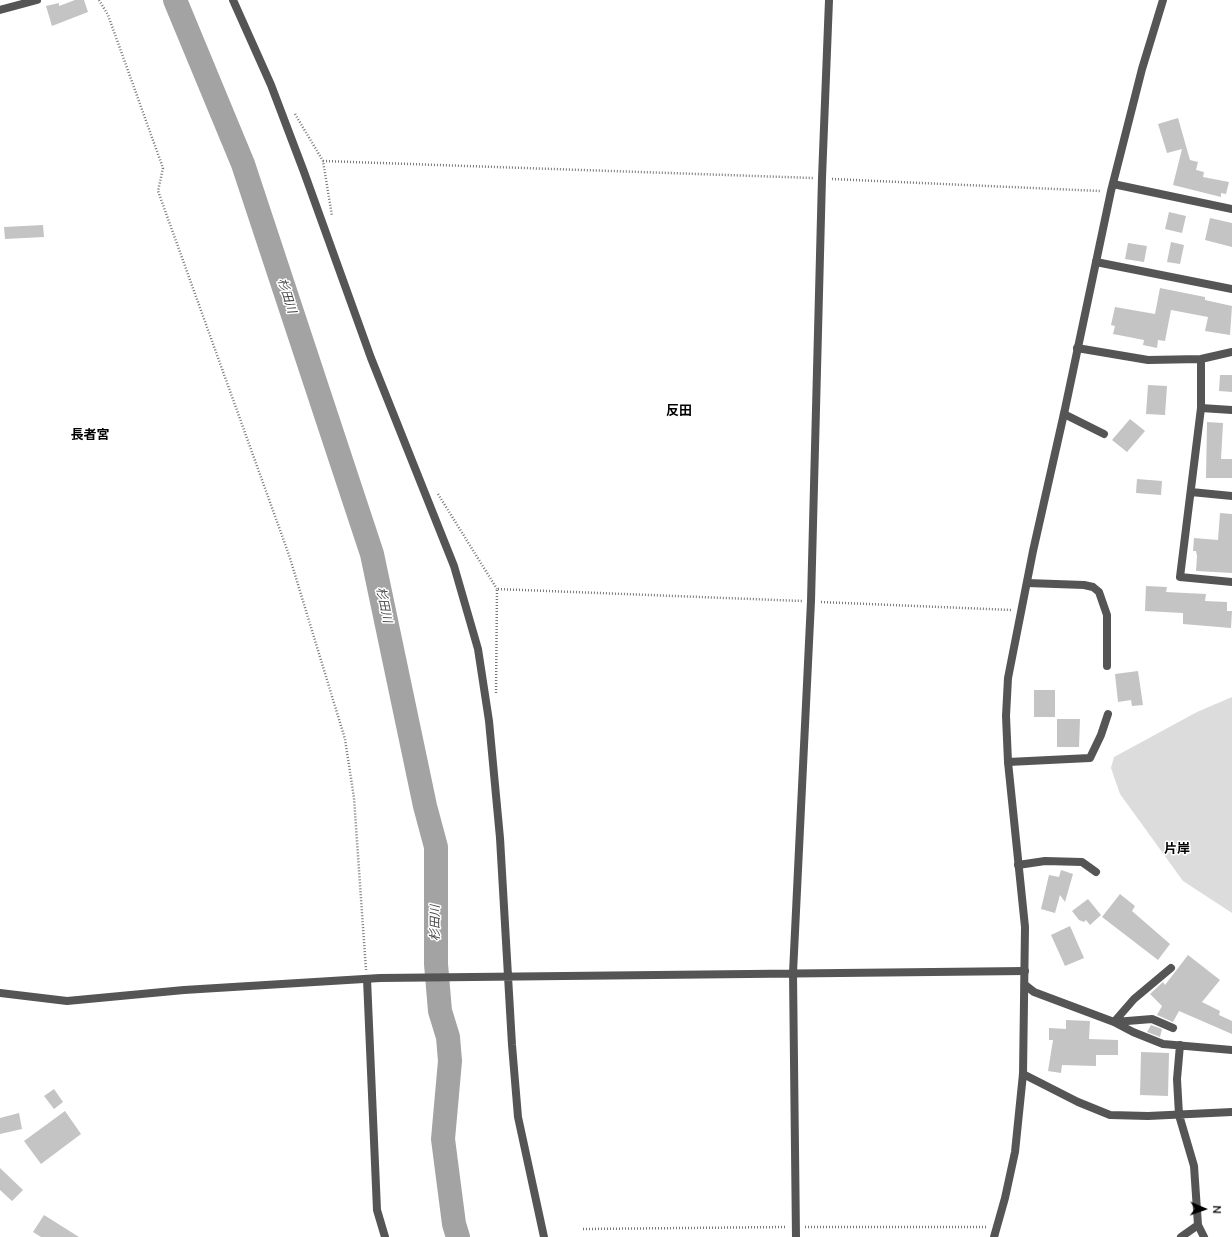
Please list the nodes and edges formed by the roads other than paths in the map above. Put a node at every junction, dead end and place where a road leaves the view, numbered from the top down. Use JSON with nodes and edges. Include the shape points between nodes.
{"nodes":[{"id":1,"x":37,"y":0,"type":"edge"},
{"id":2,"x":233,"y":0,"type":"edge"},
{"id":3,"x":829,"y":0,"type":"edge"},
{"id":4,"x":1163,"y":0,"type":"edge"},
{"id":5,"x":12,"y":3,"type":"edge"},
{"id":6,"x":0,"y":10,"type":"edge"},
{"id":7,"x":1112,"y":188,"type":"junction"},
{"id":8,"x":1232,"y":209,"type":"edge"},
{"id":9,"x":1096,"y":262,"type":"junction"},
{"id":10,"x":1232,"y":289,"type":"edge"},
{"id":11,"x":1077,"y":348,"type":"junction"},
{"id":12,"x":1232,"y":352,"type":"edge"},
{"id":13,"x":1201,"y":359,"type":"junction"},
{"id":14,"x":1201,"y":408,"type":"junction"},
{"id":15,"x":1232,"y":410,"type":"edge"},
{"id":16,"x":1064,"y":414,"type":"junction"},
{"id":17,"x":1104,"y":434,"type":"dead end"},
{"id":18,"x":1191,"y":492,"type":"junction"},
{"id":19,"x":1232,"y":496,"type":"edge"},
{"id":20,"x":1027,"y":582,"type":"junction"},
{"id":21,"x":1232,"y":582,"type":"edge"},
{"id":22,"x":1107,"y":666,"type":"dead end"},
{"id":23,"x":1108,"y":714,"type":"dead end"},
{"id":24,"x":1008,"y":762,"type":"junction"},
{"id":25,"x":1018,"y":865,"type":"junction"},
{"id":26,"x":1096,"y":872,"type":"dead end"},
{"id":27,"x":1171,"y":968,"type":"dead end"},
{"id":28,"x":1025,"y":971,"type":"junction"},
{"id":29,"x":793,"y":974,"type":"junction"},
{"id":30,"x":509,"y":977,"type":"junction"},
{"id":31,"x":367,"y":979,"type":"junction"},
{"id":32,"x":1025,"y":985,"type":"junction"},
{"id":33,"x":0,"y":992,"type":"edge"},
{"id":34,"x":1114,"y":1022,"type":"junction"},
{"id":35,"x":1173,"y":1028,"type":"dead end"},
{"id":36,"x":1180,"y":1045,"type":"junction"},
{"id":37,"x":1232,"y":1050,"type":"edge"},
{"id":38,"x":1023,"y":1074,"type":"junction"},
{"id":39,"x":1232,"y":1112,"type":"edge"},
{"id":40,"x":1178,"y":1115,"type":"junction"},
{"id":41,"x":1198,"y":1225,"type":"junction"},
{"id":42,"x":385,"y":1237,"type":"edge"},
{"id":43,"x":544,"y":1237,"type":"edge"},
{"id":44,"x":796,"y":1237,"type":"edge"},
{"id":45,"x":994,"y":1237,"type":"edge"},
{"id":46,"x":1181,"y":1237,"type":"edge"},
{"id":47,"x":1204,"y":1237,"type":"edge"}],
"edges":[{"from":1,"to":5,"type":"street"},
{"from":2,"to":30,"type":"street","via":[[271,85],[371,358],[454,566],[478,649],[489,721]]},
{"from":3,"to":29,"type":"street","via":[[811,601]]},
{"from":4,"to":7,"type":"street","via":[[1142,69]]},
{"from":5,"to":6,"type":"street"},
{"from":7,"to":8,"type":"street"},
{"from":7,"to":9,"type":"street"},
{"from":9,"to":10,"type":"street"},
{"from":9,"to":11,"type":"street"},
{"from":11,"to":13,"type":"street","via":[[1148,360]]},
{"from":11,"to":16,"type":"street"},
{"from":12,"to":13,"type":"street"},
{"from":13,"to":14,"type":"street"},
{"from":14,"to":15,"type":"street"},
{"from":14,"to":18,"type":"street"},
{"from":16,"to":17,"type":"street"},
{"from":16,"to":20,"type":"street"},
{"from":18,"to":19,"type":"street"},
{"from":18,"to":21,"type":"street","via":[[1180,577]]},
{"from":20,"to":22,"type":"street","via":[[1084,585],[1099,592],[1107,615]]},
{"from":20,"to":24,"type":"street","via":[[1008,678]]},
{"from":23,"to":24,"type":"street","via":[[1090,758]]},
{"from":24,"to":25,"type":"street"},
{"from":25,"to":26,"type":"street","via":[[1046,860],[1082,862]]},
{"from":25,"to":28,"type":"street","via":[[1025,927]]},
{"from":27,"to":34,"type":"street","via":[[1134,999]]},
{"from":28,"to":29,"type":"street"},
{"from":28,"to":32,"type":"street"},
{"from":29,"to":30,"type":"street","via":[[586,974]]},
{"from":29,"to":44,"type":"street"},
{"from":30,"to":31,"type":"street"},
{"from":30,"to":43,"type":"street","via":[[518,1117]]},
{"from":31,"to":33,"type":"street","via":[[184,990],[67,1001]]},
{"from":31,"to":42,"type":"street","via":[[377,1210]]},
{"from":32,"to":34,"type":"street","via":[[1034,992]]},
{"from":32,"to":38,"type":"street"},
{"from":34,"to":35,"type":"street","via":[[1152,1019]]},
{"from":34,"to":36,"type":"street","via":[[1163,1044]]},
{"from":36,"to":37,"type":"street"},
{"from":36,"to":40,"type":"street","via":[[1177,1079]]},
{"from":38,"to":40,"type":"street","via":[[1110,1115]]},
{"from":38,"to":45,"type":"street","via":[[1015,1152]]},
{"from":39,"to":40,"type":"street"},
{"from":40,"to":41,"type":"street","via":[[1194,1166]]},
{"from":41,"to":46,"type":"street"},
{"from":41,"to":47,"type":"street"}]}
